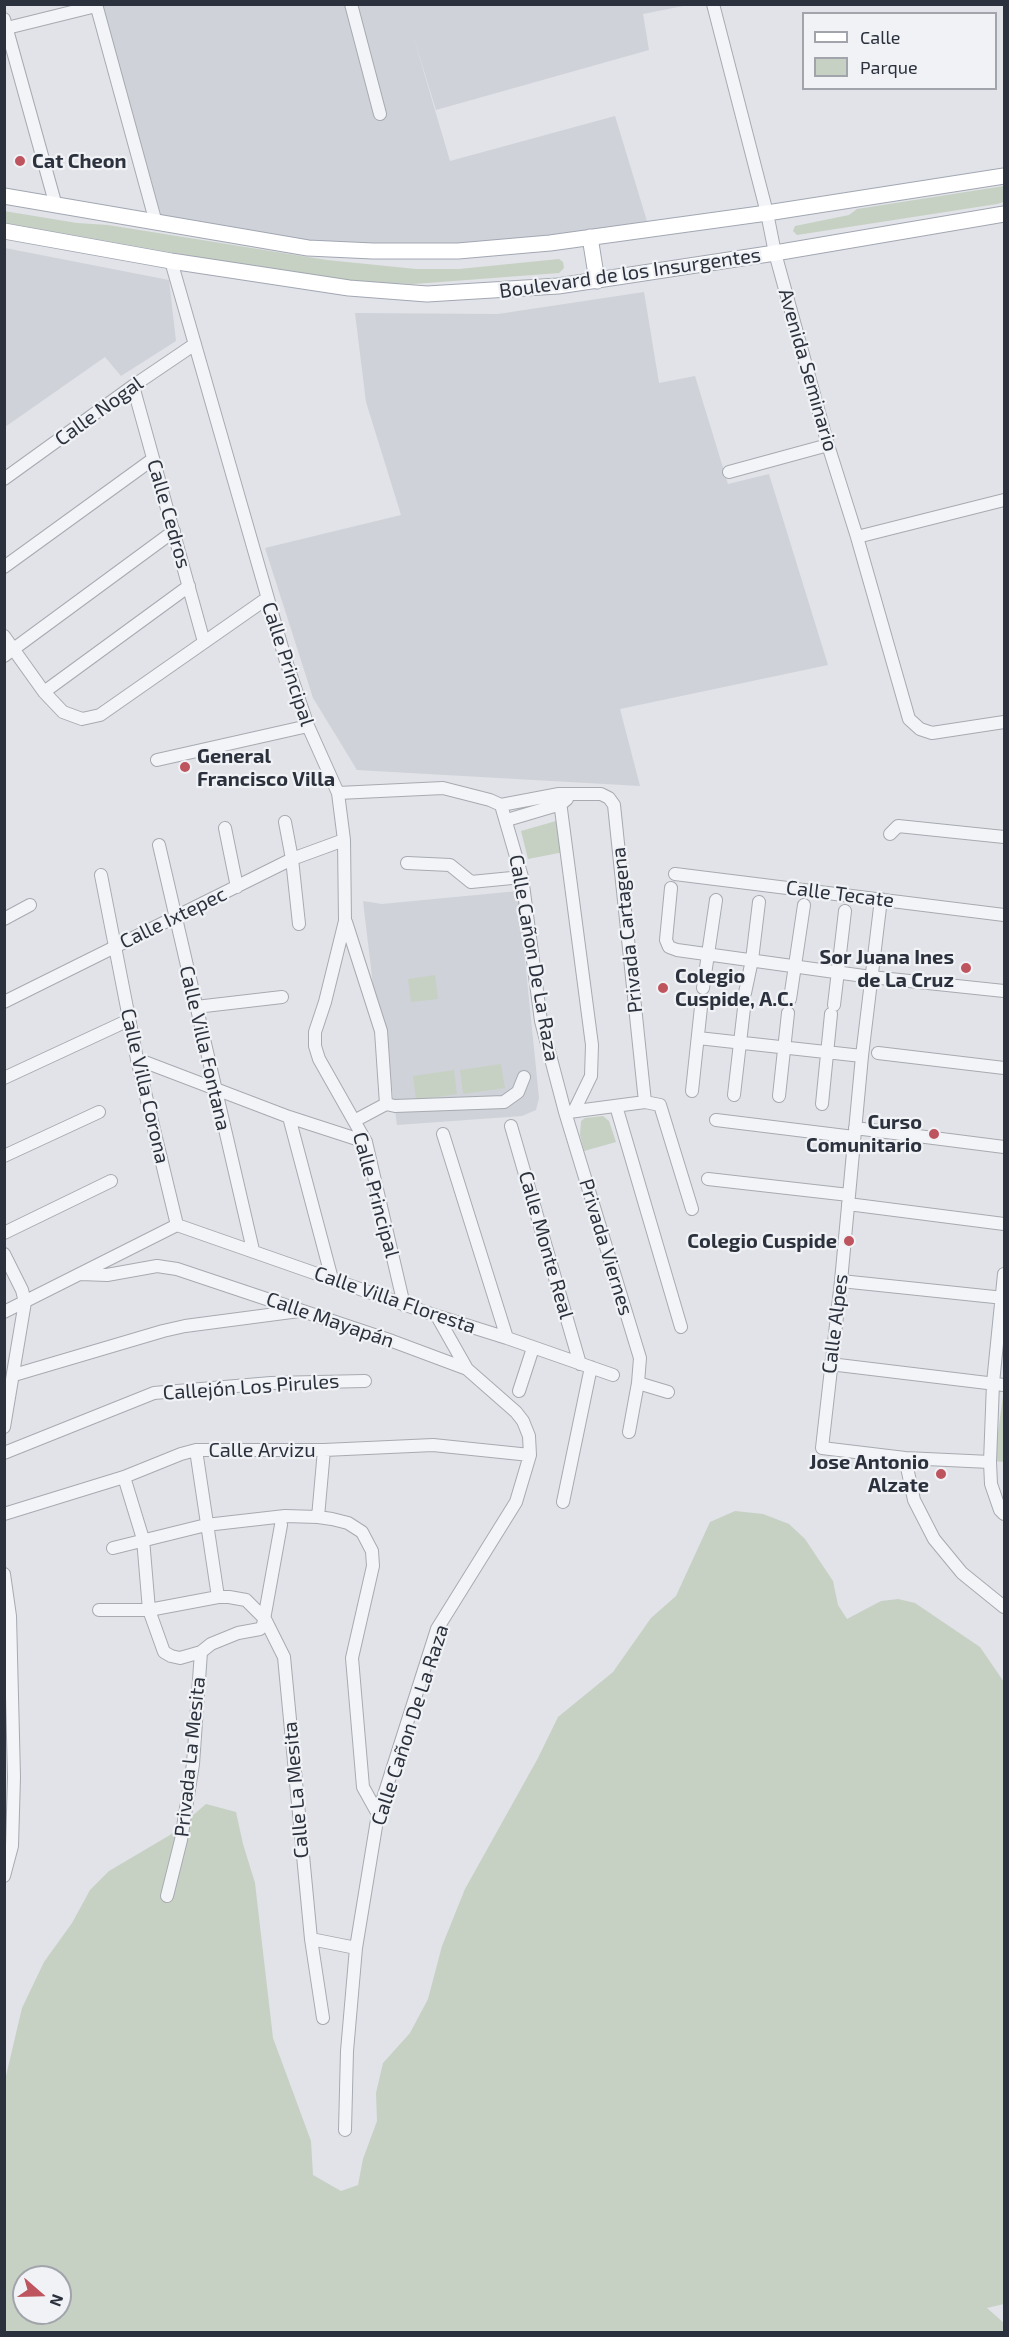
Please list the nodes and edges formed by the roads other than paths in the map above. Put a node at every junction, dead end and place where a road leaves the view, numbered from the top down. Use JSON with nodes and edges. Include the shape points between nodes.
{"nodes":[{"id":1,"x":713,"y":4,"type":"edge"},
{"id":2,"x":96,"y":5,"type":"edge"},
{"id":3,"x":353,"y":10,"type":"edge"},
{"id":4,"x":6,"y":23,"type":"edge"},
{"id":5,"x":380,"y":114,"type":"dead end"},
{"id":6,"x":1005,"y":176,"type":"edge"},
{"id":7,"x":4,"y":196,"type":"edge"},
{"id":8,"x":56,"y":206,"type":"junction"},
{"id":9,"x":767,"y":213,"type":"junction"},
{"id":10,"x":1005,"y":214,"type":"edge"},
{"id":11,"x":156,"y":223,"type":"junction"},
{"id":12,"x":4,"y":231,"type":"edge"},
{"id":13,"x":590,"y":237,"type":"junction"},
{"id":14,"x":775,"y":253,"type":"junction"},
{"id":15,"x":171,"y":261,"type":"junction"},
{"id":16,"x":597,"y":280,"type":"junction"},
{"id":17,"x":195,"y":344,"type":"junction"},
{"id":18,"x":133,"y":386,"type":"junction"},
{"id":19,"x":828,"y":445,"type":"junction"},
{"id":20,"x":153,"y":459,"type":"junction"},
{"id":21,"x":729,"y":472,"type":"dead end"},
{"id":22,"x":4,"y":478,"type":"edge"},
{"id":23,"x":1005,"y":500,"type":"edge"},
{"id":24,"x":174,"y":531,"type":"junction"},
{"id":25,"x":857,"y":537,"type":"junction"},
{"id":26,"x":4,"y":567,"type":"edge"},
{"id":27,"x":189,"y":586,"type":"junction"},
{"id":28,"x":266,"y":599,"type":"junction"},
{"id":29,"x":4,"y":636,"type":"edge"},
{"id":30,"x":204,"y":642,"type":"junction"},
{"id":31,"x":9,"y":653,"type":"edge"},
{"id":32,"x":44,"y":692,"type":"junction"},
{"id":33,"x":1005,"y":722,"type":"edge"},
{"id":34,"x":308,"y":726,"type":"junction"},
{"id":35,"x":157,"y":760,"type":"dead end"},
{"id":36,"x":338,"y":793,"type":"junction"},
{"id":37,"x":564,"y":798,"type":"junction"},
{"id":38,"x":501,"y":805,"type":"junction"},
{"id":39,"x":507,"y":820,"type":"junction"},
{"id":40,"x":285,"y":822,"type":"dead end"},
{"id":41,"x":225,"y":828,"type":"dead end"},
{"id":42,"x":890,"y":834,"type":"dead end"},
{"id":43,"x":1005,"y":837,"type":"edge"},
{"id":44,"x":344,"y":840,"type":"junction"},
{"id":45,"x":159,"y":845,"type":"dead end"},
{"id":46,"x":292,"y":859,"type":"junction"},
{"id":47,"x":407,"y":863,"type":"dead end"},
{"id":48,"x":675,"y":874,"type":"dead end"},
{"id":49,"x":101,"y":875,"type":"dead end"},
{"id":50,"x":522,"y":877,"type":"junction"},
{"id":51,"x":237,"y":887,"type":"junction"},
{"id":52,"x":671,"y":888,"type":"dead end"},
{"id":53,"x":881,"y":899,"type":"junction"},
{"id":54,"x":716,"y":900,"type":"dead end"},
{"id":55,"x":759,"y":902,"type":"dead end"},
{"id":56,"x":30,"y":905,"type":"dead end"},
{"id":57,"x":804,"y":905,"type":"dead end"},
{"id":58,"x":845,"y":911,"type":"dead end"},
{"id":59,"x":176,"y":915,"type":"junction"},
{"id":60,"x":1005,"y":915,"type":"edge"},
{"id":61,"x":4,"y":919,"type":"edge"},
{"id":62,"x":345,"y":921,"type":"junction"},
{"id":63,"x":299,"y":924,"type":"dead end"},
{"id":64,"x":115,"y":946,"type":"junction"},
{"id":65,"x":708,"y":954,"type":"junction"},
{"id":66,"x":752,"y":960,"type":"junction"},
{"id":67,"x":796,"y":966,"type":"junction"},
{"id":68,"x":839,"y":972,"type":"junction"},
{"id":69,"x":871,"y":977,"type":"junction"},
{"id":70,"x":703,"y":988,"type":"dead end"},
{"id":71,"x":1005,"y":991,"type":"edge"},
{"id":72,"x":746,"y":993,"type":"dead end"},
{"id":73,"x":282,"y":997,"type":"dead end"},
{"id":74,"x":790,"y":999,"type":"dead end"},
{"id":75,"x":4,"y":1002,"type":"edge"},
{"id":76,"x":196,"y":1007,"type":"junction"},
{"id":77,"x":701,"y":1007,"type":"dead end"},
{"id":78,"x":744,"y":1008,"type":"dead end"},
{"id":79,"x":788,"y":1013,"type":"dead end"},
{"id":80,"x":129,"y":1020,"type":"junction"},
{"id":81,"x":698,"y":1038,"type":"junction"},
{"id":82,"x":742,"y":1042,"type":"junction"},
{"id":83,"x":785,"y":1048,"type":"junction"},
{"id":84,"x":829,"y":1051,"type":"junction"},
{"id":85,"x":878,"y":1053,"type":"dead end"},
{"id":86,"x":862,"y":1056,"type":"junction"},
{"id":87,"x":137,"y":1059,"type":"junction"},
{"id":88,"x":1005,"y":1068,"type":"edge"},
{"id":89,"x":524,"y":1077,"type":"dead end"},
{"id":90,"x":4,"y":1078,"type":"edge"},
{"id":91,"x":213,"y":1087,"type":"junction"},
{"id":92,"x":692,"y":1091,"type":"dead end"},
{"id":93,"x":734,"y":1095,"type":"dead end"},
{"id":94,"x":779,"y":1096,"type":"dead end"},
{"id":95,"x":645,"y":1102,"type":"junction"},
{"id":96,"x":386,"y":1104,"type":"junction"},
{"id":97,"x":822,"y":1104,"type":"dead end"},
{"id":98,"x":616,"y":1106,"type":"junction"},
{"id":99,"x":99,"y":1112,"type":"dead end"},
{"id":100,"x":569,"y":1112,"type":"junction"},
{"id":101,"x":289,"y":1117,"type":"junction"},
{"id":102,"x":356,"y":1120,"type":"junction"},
{"id":103,"x":716,"y":1120,"type":"dead end"},
{"id":104,"x":511,"y":1126,"type":"dead end"},
{"id":105,"x":855,"y":1132,"type":"junction"},
{"id":106,"x":443,"y":1134,"type":"dead end"},
{"id":107,"x":366,"y":1142,"type":"junction"},
{"id":108,"x":1005,"y":1147,"type":"edge"},
{"id":109,"x":4,"y":1156,"type":"edge"},
{"id":110,"x":708,"y":1179,"type":"dead end"},
{"id":111,"x":111,"y":1181,"type":"dead end"},
{"id":112,"x":849,"y":1199,"type":"junction"},
{"id":113,"x":692,"y":1209,"type":"dead end"},
{"id":114,"x":1005,"y":1224,"type":"edge"},
{"id":115,"x":177,"y":1225,"type":"junction"},
{"id":116,"x":4,"y":1233,"type":"edge"},
{"id":117,"x":253,"y":1250,"type":"junction"},
{"id":118,"x":4,"y":1254,"type":"edge"},
{"id":119,"x":81,"y":1274,"type":"junction"},
{"id":120,"x":1005,"y":1274,"type":"edge"},
{"id":121,"x":332,"y":1279,"type":"junction"},
{"id":122,"x":841,"y":1281,"type":"junction"},
{"id":123,"x":1003,"y":1298,"type":"edge"},
{"id":124,"x":25,"y":1302,"type":"junction"},
{"id":125,"x":404,"y":1305,"type":"junction"},
{"id":126,"x":303,"y":1311,"type":"junction"},
{"id":127,"x":4,"y":1312,"type":"edge"},
{"id":128,"x":437,"y":1317,"type":"junction"},
{"id":129,"x":681,"y":1327,"type":"dead end"},
{"id":130,"x":507,"y":1338,"type":"junction"},
{"id":131,"x":533,"y":1348,"type":"junction"},
{"id":132,"x":830,"y":1364,"type":"junction"},
{"id":133,"x":586,"y":1365,"type":"junction"},
{"id":134,"x":467,"y":1369,"type":"junction"},
{"id":135,"x":14,"y":1375,"type":"junction"},
{"id":136,"x":613,"y":1375,"type":"dead end"},
{"id":137,"x":365,"y":1381,"type":"dead end"},
{"id":138,"x":639,"y":1383,"type":"junction"},
{"id":139,"x":999,"y":1384,"type":"edge"},
{"id":140,"x":8,"y":1389,"type":"edge"},
{"id":141,"x":519,"y":1391,"type":"dead end"},
{"id":142,"x":668,"y":1392,"type":"dead end"},
{"id":143,"x":4,"y":1428,"type":"edge"},
{"id":144,"x":629,"y":1432,"type":"dead end"},
{"id":145,"x":196,"y":1450,"type":"junction"},
{"id":146,"x":324,"y":1450,"type":"junction"},
{"id":147,"x":4,"y":1453,"type":"edge"},
{"id":148,"x":530,"y":1455,"type":"junction"},
{"id":149,"x":905,"y":1458,"type":"junction"},
{"id":150,"x":990,"y":1462,"type":"junction"},
{"id":151,"x":124,"y":1477,"type":"junction"},
{"id":152,"x":563,"y":1503,"type":"dead end"},
{"id":153,"x":4,"y":1514,"type":"edge"},
{"id":154,"x":1005,"y":1514,"type":"edge"},
{"id":155,"x":318,"y":1517,"type":"junction"},
{"id":156,"x":281,"y":1525,"type":"dead end"},
{"id":157,"x":206,"y":1526,"type":"junction"},
{"id":158,"x":143,"y":1539,"type":"junction"},
{"id":159,"x":113,"y":1548,"type":"dead end"},
{"id":160,"x":4,"y":1574,"type":"edge"},
{"id":161,"x":218,"y":1597,"type":"junction"},
{"id":162,"x":1005,"y":1607,"type":"edge"},
{"id":163,"x":99,"y":1610,"type":"dead end"},
{"id":164,"x":149,"y":1610,"type":"junction"},
{"id":165,"x":264,"y":1619,"type":"junction"},
{"id":166,"x":201,"y":1652,"type":"junction"},
{"id":167,"x":378,"y":1814,"type":"junction"},
{"id":168,"x":4,"y":1876,"type":"edge"},
{"id":169,"x":167,"y":1896,"type":"dead end"},
{"id":170,"x":311,"y":1939,"type":"junction"},
{"id":171,"x":356,"y":1948,"type":"junction"},
{"id":172,"x":323,"y":2018,"type":"dead end"},
{"id":173,"x":345,"y":2130,"type":"dead end"}],
"edges":[{"from":1,"to":9,"type":"street","name":"Avenida Seminario"},
{"from":2,"to":4,"type":"street"},
{"from":2,"to":11,"type":"street"},
{"from":3,"to":5,"type":"street"},
{"from":4,"to":8,"type":"street"},
{"from":6,"to":9,"type":"main road","name":"Boulevard de los Insurgentes"},
{"from":7,"to":8,"type":"main road","name":"Boulevard de los Insurgentes"},
{"from":8,"to":11,"type":"main road","name":"Boulevard de los Insurgentes"},
{"from":9,"to":13,"type":"main road","name":"Boulevard de los Insurgentes"},
{"from":9,"to":14,"type":"street","name":"Avenida Seminario"},
{"from":10,"to":14,"type":"main road","name":"Boulevard de los Insurgentes"},
{"from":11,"to":13,"type":"main road","name":"Boulevard de los Insurgentes","via":[[308,248],[373,251],[458,251]]},
{"from":12,"to":15,"type":"main road","name":"Boulevard de los Insurgentes"},
{"from":13,"to":16,"type":"main road"},
{"from":14,"to":16,"type":"main road","name":"Boulevard de los Insurgentes"},
{"from":14,"to":19,"type":"street","name":"Avenida Seminario"},
{"from":15,"to":16,"type":"main road","name":"Boulevard de los Insurgentes","via":[[349,288],[427,294],[488,292]]},
{"from":15,"to":17,"type":"street","name":"Calle Principal"},
{"from":17,"to":18,"type":"street","name":"Calle Nogal"},
{"from":17,"to":28,"type":"street","name":"Calle Principal"},
{"from":18,"to":20,"type":"street","name":"Calle Cedros"},
{"from":18,"to":22,"type":"street","name":"Calle Nogal"},
{"from":19,"to":21,"type":"street"},
{"from":19,"to":25,"type":"street","name":"Avenida Seminario"},
{"from":20,"to":24,"type":"street","name":"Calle Cedros"},
{"from":20,"to":26,"type":"street"},
{"from":23,"to":25,"type":"street"},
{"from":24,"to":27,"type":"street","name":"Calle Cedros"},
{"from":24,"to":31,"type":"street"},
{"from":25,"to":33,"type":"street","name":"Avenida Seminario","via":[[909,719],[932,733]]},
{"from":27,"to":30,"type":"street","name":"Calle Cedros"},
{"from":27,"to":32,"type":"street"},
{"from":28,"to":30,"type":"street"},
{"from":28,"to":34,"type":"street","name":"Calle Principal"},
{"from":29,"to":31,"type":"street"},
{"from":30,"to":32,"type":"street","via":[[100,715],[82,719],[63,712]]},
{"from":31,"to":32,"type":"street"},
{"from":34,"to":35,"type":"street"},
{"from":34,"to":36,"type":"street","name":"Calle Principal"},
{"from":36,"to":38,"type":"street","name":"Privada Cartagena","via":[[443,788]]},
{"from":36,"to":44,"type":"street","name":"Calle Principal"},
{"from":37,"to":38,"type":"street","name":"Privada Cartagena"},
{"from":37,"to":39,"type":"street","name":"Privada Cartagena"},
{"from":37,"to":95,"type":"street","name":"Privada Cartagena","via":[[601,794],[614,805]]},
{"from":37,"to":100,"type":"street","via":[[592,1045],[591,1076]]},
{"from":38,"to":39,"type":"street","name":"Calle Cañon De La Raza"},
{"from":39,"to":50,"type":"street","name":"Calle Cañon De La Raza"},
{"from":40,"to":46,"type":"street"},
{"from":41,"to":51,"type":"street"},
{"from":42,"to":43,"type":"street","via":[[898,826]]},
{"from":44,"to":46,"type":"street","name":"Calle Ixtepec"},
{"from":44,"to":62,"type":"street","name":"Calle Principal"},
{"from":45,"to":59,"type":"street","name":"Calle Villa Fontana"},
{"from":46,"to":51,"type":"street","name":"Calle Ixtepec"},
{"from":46,"to":63,"type":"street"},
{"from":47,"to":50,"type":"street","via":[[450,865],[471,882]]},
{"from":48,"to":53,"type":"street","name":"Calle Tecate"},
{"from":49,"to":64,"type":"street","name":"Calle Villa Corona"},
{"from":50,"to":100,"type":"street","name":"Calle Cañon De La Raza","via":[[541,1021]]},
{"from":51,"to":59,"type":"street","name":"Calle Ixtepec"},
{"from":52,"to":65,"type":"street","via":[[666,940],[669,947]]},
{"from":53,"to":60,"type":"street","name":"Calle Tecate"},
{"from":53,"to":69,"type":"street","name":"Calle Alpes"},
{"from":54,"to":65,"type":"street"},
{"from":55,"to":66,"type":"street"},
{"from":56,"to":61,"type":"street"},
{"from":57,"to":67,"type":"street"},
{"from":58,"to":68,"type":"street"},
{"from":59,"to":64,"type":"street","name":"Calle Ixtepec"},
{"from":59,"to":76,"type":"street","name":"Calle Villa Fontana"},
{"from":62,"to":96,"type":"street","via":[[381,1031]]},
{"from":62,"to":102,"type":"street","name":"Calle Principal","via":[[315,1032],[315,1046]]},
{"from":64,"to":75,"type":"street","name":"Calle Ixtepec"},
{"from":64,"to":80,"type":"street","name":"Calle Villa Corona"},
{"from":65,"to":66,"type":"street"},
{"from":65,"to":70,"type":"street"},
{"from":66,"to":67,"type":"street"},
{"from":66,"to":72,"type":"street"},
{"from":67,"to":68,"type":"street"},
{"from":67,"to":74,"type":"street"},
{"from":68,"to":69,"type":"street"},
{"from":68,"to":84,"type":"street"},
{"from":69,"to":71,"type":"street"},
{"from":69,"to":86,"type":"street","name":"Calle Alpes"},
{"from":73,"to":76,"type":"street"},
{"from":76,"to":91,"type":"street","name":"Calle Villa Fontana"},
{"from":77,"to":81,"type":"street"},
{"from":78,"to":82,"type":"street"},
{"from":79,"to":83,"type":"street"},
{"from":80,"to":87,"type":"street","name":"Calle Villa Corona"},
{"from":80,"to":90,"type":"street"},
{"from":81,"to":82,"type":"street"},
{"from":81,"to":92,"type":"street"},
{"from":82,"to":83,"type":"street"},
{"from":82,"to":93,"type":"street"},
{"from":83,"to":84,"type":"street"},
{"from":83,"to":94,"type":"street"},
{"from":84,"to":86,"type":"street"},
{"from":84,"to":97,"type":"street"},
{"from":85,"to":88,"type":"street"},
{"from":86,"to":105,"type":"street","name":"Calle Alpes"},
{"from":87,"to":91,"type":"street"},
{"from":87,"to":115,"type":"street","name":"Calle Villa Corona"},
{"from":89,"to":96,"type":"street","via":[[518,1092],[504,1102]]},
{"from":91,"to":101,"type":"street"},
{"from":91,"to":117,"type":"street","name":"Calle Villa Fontana"},
{"from":95,"to":98,"type":"street"},
{"from":95,"to":113,"type":"street","via":[[660,1105],[664,1111]]},
{"from":96,"to":102,"type":"street"},
{"from":98,"to":100,"type":"street"},
{"from":98,"to":129,"type":"street"},
{"from":99,"to":109,"type":"street"},
{"from":100,"to":138,"type":"street","name":"Privada Viernes","via":[[640,1358]]},
{"from":101,"to":107,"type":"street"},
{"from":101,"to":121,"type":"street"},
{"from":102,"to":107,"type":"street","name":"Calle Principal"},
{"from":103,"to":105,"type":"street"},
{"from":104,"to":133,"type":"street","name":"Calle Monte Real"},
{"from":105,"to":108,"type":"street"},
{"from":105,"to":112,"type":"street","name":"Calle Alpes"},
{"from":106,"to":130,"type":"street"},
{"from":107,"to":125,"type":"street","name":"Calle Principal"},
{"from":110,"to":112,"type":"street"},
{"from":111,"to":116,"type":"street"},
{"from":112,"to":114,"type":"street"},
{"from":112,"to":122,"type":"street","name":"Calle Alpes"},
{"from":115,"to":117,"type":"street","name":"Calle Villa Floresta"},
{"from":115,"to":119,"type":"street","name":"Calle Mayapán"},
{"from":117,"to":121,"type":"street","name":"Calle Villa Floresta"},
{"from":118,"to":124,"type":"street"},
{"from":119,"to":124,"type":"street","name":"Calle Mayapán"},
{"from":119,"to":126,"type":"street","name":"Calle Mayapán","via":[[107,1275],[157,1266],[177,1269]]},
{"from":120,"to":123,"type":"street"},
{"from":121,"to":125,"type":"street","name":"Calle Villa Floresta"},
{"from":122,"to":123,"type":"street"},
{"from":122,"to":132,"type":"street","name":"Calle Alpes"},
{"from":123,"to":139,"type":"street"},
{"from":124,"to":127,"type":"street","name":"Calle Mayapán"},
{"from":124,"to":135,"type":"street"},
{"from":125,"to":128,"type":"street","name":"Calle Villa Floresta"},
{"from":126,"to":134,"type":"street","name":"Calle Mayapán"},
{"from":126,"to":135,"type":"street","via":[[186,1326]]},
{"from":128,"to":130,"type":"street","name":"Calle Villa Floresta"},
{"from":128,"to":134,"type":"street"},
{"from":130,"to":131,"type":"street","name":"Calle Villa Floresta"},
{"from":131,"to":133,"type":"street","name":"Calle Villa Floresta"},
{"from":131,"to":141,"type":"street"},
{"from":132,"to":139,"type":"street"},
{"from":132,"to":149,"type":"street","name":"Calle Alpes","via":[[822,1448]]},
{"from":133,"to":136,"type":"street","name":"Calle Villa Floresta"},
{"from":133,"to":152,"type":"street"},
{"from":134,"to":148,"type":"street","name":"Calle Mayapán","via":[[523,1421]]},
{"from":135,"to":140,"type":"street"},
{"from":137,"to":147,"type":"street","name":"Callejón Los Pirules","via":[[271,1383],[154,1393]]},
{"from":138,"to":142,"type":"street"},
{"from":138,"to":144,"type":"street","name":"Privada Viernes"},
{"from":139,"to":150,"type":"street"},
{"from":140,"to":143,"type":"street"},
{"from":145,"to":146,"type":"street","name":"Calle Arvizu"},
{"from":145,"to":151,"type":"street","name":"Calle Arvizu"},
{"from":145,"to":157,"type":"street"},
{"from":146,"to":148,"type":"street","name":"Calle Arvizu","via":[[433,1445]]},
{"from":146,"to":155,"type":"street"},
{"from":148,"to":167,"type":"street","name":"Calle Cañon De La Raza","via":[[511,1512],[437,1629]]},
{"from":149,"to":150,"type":"street"},
{"from":149,"to":162,"type":"street","via":[[914,1500],[934,1539],[962,1573]]},
{"from":150,"to":154,"type":"street","via":[[991,1484]]},
{"from":151,"to":153,"type":"street","name":"Calle Arvizu"},
{"from":151,"to":158,"type":"street"},
{"from":155,"to":157,"type":"street","via":[[285,1516]]},
{"from":155,"to":167,"type":"street","via":[[356,1526],[372,1551],[373,1566],[352,1658],[363,1787]]},
{"from":156,"to":165,"type":"street"},
{"from":157,"to":158,"type":"street"},
{"from":157,"to":161,"type":"street"},
{"from":158,"to":159,"type":"street"},
{"from":158,"to":164,"type":"street"},
{"from":160,"to":168,"type":"street","via":[[10,1616],[14,1777],[12,1846]]},
{"from":161,"to":164,"type":"street","name":"Calle La Mesita"},
{"from":161,"to":165,"type":"street","name":"Calle La Mesita","via":[[246,1600]]},
{"from":163,"to":164,"type":"street","name":"Calle La Mesita"},
{"from":164,"to":166,"type":"street","via":[[164,1652],[180,1658]]},
{"from":165,"to":166,"type":"street","via":[[260,1629],[238,1633]]},
{"from":165,"to":170,"type":"street","name":"Calle La Mesita","via":[[284,1656]]},
{"from":166,"to":169,"type":"street","name":"Privada La Mesita","via":[[193,1764],[182,1840]]},
{"from":167,"to":171,"type":"street","name":"Calle Cañon De La Raza"},
{"from":170,"to":171,"type":"street"},
{"from":170,"to":172,"type":"street","name":"Calle La Mesita"},
{"from":171,"to":173,"type":"street","name":"Calle Cañon De La Raza"}]}
